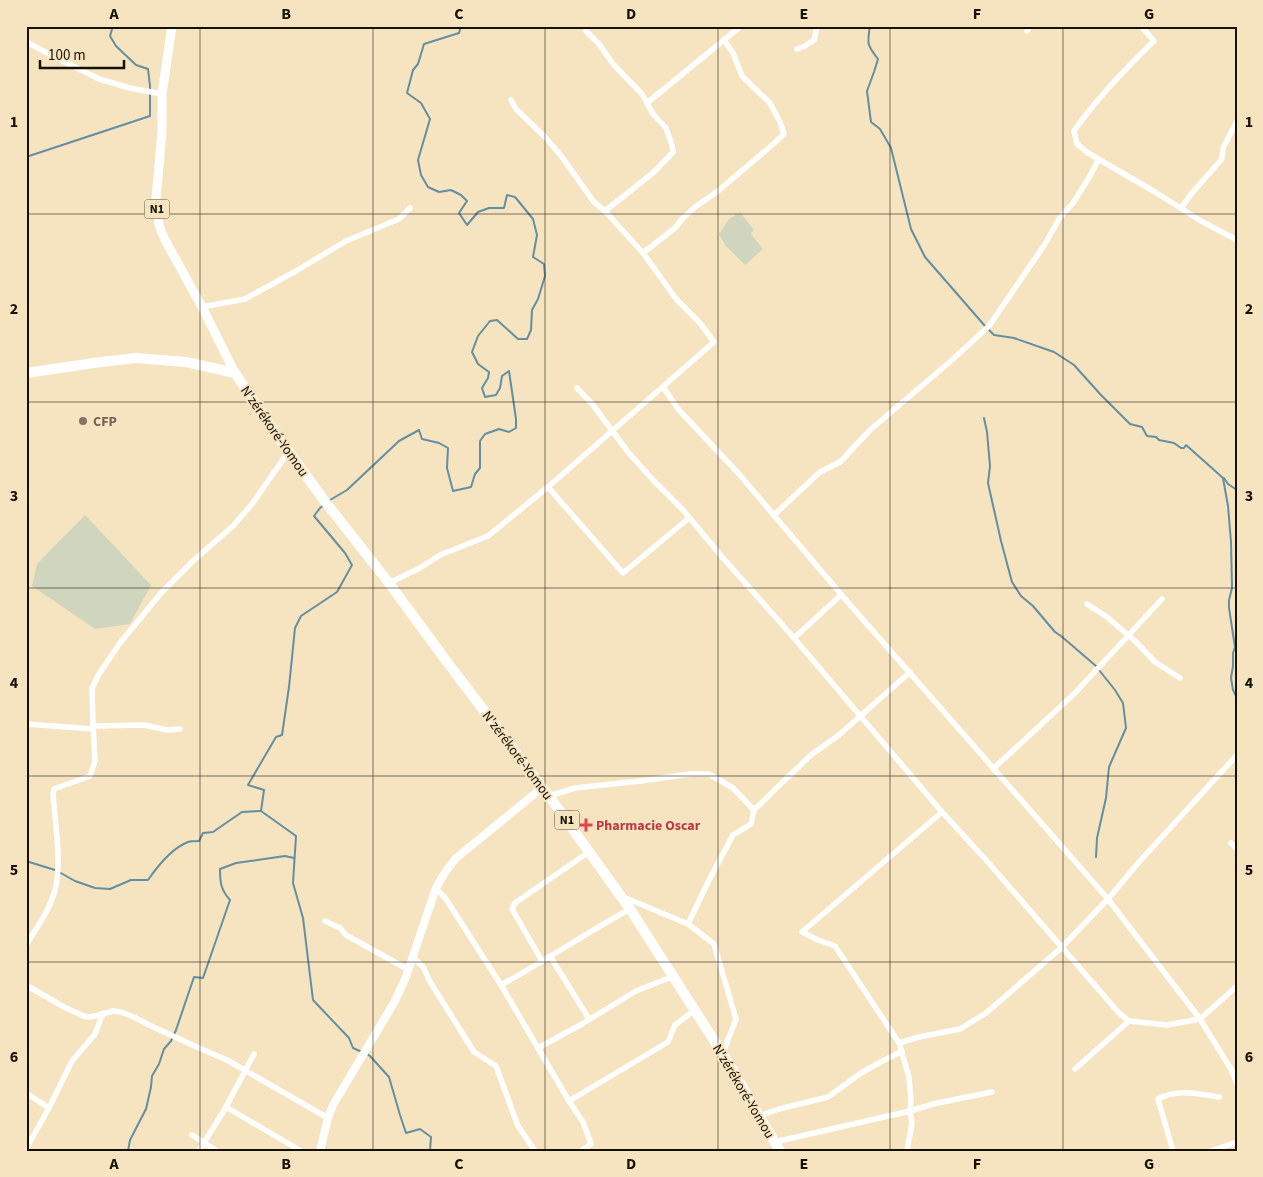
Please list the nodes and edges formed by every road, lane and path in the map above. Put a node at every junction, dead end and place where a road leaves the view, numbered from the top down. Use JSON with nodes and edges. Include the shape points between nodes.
{"nodes":[{"id":1,"x":172,"y":26,"type":"edge"},
{"id":2,"x":741,"y":26,"type":"edge"},
{"id":3,"x":817,"y":26,"type":"edge"},
{"id":4,"x":1141,"y":26,"type":"edge"},
{"id":5,"x":586,"y":31,"type":"dead end"},
{"id":6,"x":724,"y":40,"type":"junction"},
{"id":7,"x":26,"y":42,"type":"edge"},
{"id":8,"x":797,"y":49,"type":"dead end"},
{"id":9,"x":162,"y":94,"type":"junction"},
{"id":10,"x":512,"y":100,"type":"dead end"},
{"id":11,"x":647,"y":102,"type":"junction"},
{"id":12,"x":1237,"y":121,"type":"edge"},
{"id":13,"x":1098,"y":160,"type":"junction"},
{"id":14,"x":410,"y":208,"type":"dead end"},
{"id":15,"x":1181,"y":208,"type":"junction"},
{"id":16,"x":605,"y":211,"type":"junction"},
{"id":17,"x":1237,"y":240,"type":"edge"},
{"id":18,"x":643,"y":253,"type":"junction"},
{"id":19,"x":202,"y":307,"type":"junction"},
{"id":20,"x":26,"y":373,"type":"edge"},
{"id":21,"x":235,"y":373,"type":"junction"},
{"id":22,"x":663,"y":387,"type":"junction"},
{"id":23,"x":577,"y":388,"type":"dead end"},
{"id":24,"x":612,"y":431,"type":"junction"},
{"id":25,"x":289,"y":452,"type":"junction"},
{"id":26,"x":548,"y":487,"type":"junction"},
{"id":27,"x":774,"y":515,"type":"junction"},
{"id":28,"x":689,"y":518,"type":"junction"},
{"id":29,"x":389,"y":583,"type":"junction"},
{"id":30,"x":841,"y":595,"type":"junction"},
{"id":31,"x":1162,"y":599,"type":"dead end"},
{"id":32,"x":1087,"y":604,"type":"dead end"},
{"id":33,"x":1128,"y":635,"type":"junction"},
{"id":34,"x":794,"y":638,"type":"junction"},
{"id":35,"x":910,"y":672,"type":"junction"},
{"id":36,"x":1180,"y":678,"type":"dead end"},
{"id":37,"x":860,"y":716,"type":"junction"},
{"id":38,"x":26,"y":724,"type":"edge"},
{"id":39,"x":93,"y":727,"type":"junction"},
{"id":40,"x":180,"y":729,"type":"dead end"},
{"id":41,"x":1237,"y":755,"type":"edge"},
{"id":42,"x":994,"y":769,"type":"junction"},
{"id":43,"x":543,"y":788,"type":"junction"},
{"id":44,"x":549,"y":796,"type":"junction"},
{"id":45,"x":754,"y":810,"type":"junction"},
{"id":46,"x":942,"y":812,"type":"junction"},
{"id":47,"x":1231,"y":843,"type":"dead end"},
{"id":48,"x":1237,"y":849,"type":"edge"},
{"id":49,"x":589,"y":851,"type":"junction"},
{"id":50,"x":436,"y":888,"type":"junction"},
{"id":51,"x":623,"y":898,"type":"junction"},
{"id":52,"x":1108,"y":899,"type":"junction"},
{"id":53,"x":630,"y":909,"type":"junction"},
{"id":54,"x":325,"y":921,"type":"dead end"},
{"id":55,"x":688,"y":924,"type":"junction"},
{"id":56,"x":26,"y":944,"type":"edge"},
{"id":57,"x":1061,"y":948,"type":"junction"},
{"id":58,"x":550,"y":956,"type":"junction"},
{"id":59,"x":414,"y":958,"type":"junction"},
{"id":60,"x":542,"y":961,"type":"junction"},
{"id":61,"x":409,"y":970,"type":"junction"},
{"id":62,"x":674,"y":976,"type":"junction"},
{"id":63,"x":26,"y":985,"type":"edge"},
{"id":64,"x":501,"y":985,"type":"junction"},
{"id":65,"x":1237,"y":986,"type":"edge"},
{"id":66,"x":695,"y":1010,"type":"junction"},
{"id":67,"x":103,"y":1013,"type":"junction"},
{"id":68,"x":590,"y":1019,"type":"junction"},
{"id":69,"x":1200,"y":1019,"type":"junction"},
{"id":70,"x":1128,"y":1021,"type":"junction"},
{"id":71,"x":899,"y":1043,"type":"junction"},
{"id":72,"x":538,"y":1048,"type":"junction"},
{"id":73,"x":902,"y":1051,"type":"junction"},
{"id":74,"x":723,"y":1053,"type":"junction"},
{"id":75,"x":254,"y":1054,"type":"dead end"},
{"id":76,"x":1075,"y":1069,"type":"dead end"},
{"id":77,"x":245,"y":1070,"type":"junction"},
{"id":78,"x":1237,"y":1084,"type":"edge"},
{"id":79,"x":992,"y":1092,"type":"dead end"},
{"id":80,"x":26,"y":1093,"type":"edge"},
{"id":81,"x":1219,"y":1097,"type":"dead end"},
{"id":82,"x":569,"y":1101,"type":"junction"},
{"id":83,"x":226,"y":1107,"type":"junction"},
{"id":84,"x":49,"y":1108,"type":"junction"},
{"id":85,"x":910,"y":1111,"type":"junction"},
{"id":86,"x":759,"y":1116,"type":"junction"},
{"id":87,"x":328,"y":1118,"type":"junction"},
{"id":88,"x":192,"y":1135,"type":"dead end"},
{"id":89,"x":1237,"y":1142,"type":"edge"},
{"id":90,"x":204,"y":1143,"type":"junction"},
{"id":91,"x":778,"y":1147,"type":"edge"},
{"id":92,"x":26,"y":1150,"type":"edge"},
{"id":93,"x":199,"y":1151,"type":"edge"},
{"id":94,"x":217,"y":1151,"type":"edge"},
{"id":95,"x":301,"y":1151,"type":"edge"},
{"id":96,"x":320,"y":1151,"type":"edge"},
{"id":97,"x":534,"y":1151,"type":"edge"},
{"id":98,"x":581,"y":1151,"type":"edge"},
{"id":99,"x":907,"y":1151,"type":"edge"},
{"id":100,"x":1173,"y":1151,"type":"edge"},
{"id":101,"x":1211,"y":1151,"type":"edge"}],
"edges":[{"from":1,"to":9,"type":"main road","number":"N1"},
{"from":2,"to":6,"type":"street"},
{"from":3,"to":8,"type":"street","via":[[814,40]]},
{"from":4,"to":13,"type":"street","via":[[1154,41],[1103,93],[1074,131],[1078,144]]},
{"from":5,"to":11,"type":"street"},
{"from":6,"to":11,"type":"street"},
{"from":6,"to":18,"type":"street","via":[[733,52],[742,76],[770,103],[784,134]]},
{"from":7,"to":9,"type":"street","via":[[99,79]]},
{"from":9,"to":19,"type":"main road","number":"N1","via":[[156,199],[159,224]]},
{"from":10,"to":16,"type":"street","via":[[562,157],[594,202]]},
{"from":11,"to":16,"type":"street","via":[[666,128],[673,152],[654,172]]},
{"from":12,"to":15,"type":"street","via":[[1223,148],[1222,159]]},
{"from":13,"to":15,"type":"street"},
{"from":13,"to":27,"type":"street","via":[[1073,203],[1059,219],[989,326],[870,430],[840,462],[820,472]]},
{"from":14,"to":19,"type":"street","via":[[399,219],[346,241],[245,299]]},
{"from":15,"to":17,"type":"street"},
{"from":16,"to":18,"type":"street"},
{"from":18,"to":22,"type":"street","via":[[714,342]]},
{"from":19,"to":21,"type":"main road","number":"N1"},
{"from":20,"to":21,"type":"highway","via":[[136,358],[186,362]]},
{"from":21,"to":25,"type":"highway","name":"N'zérékoré-Yomou","number":"N1"},
{"from":22,"to":24,"type":"street"},
{"from":22,"to":27,"type":"street","via":[[678,409]]},
{"from":23,"to":24,"type":"street"},
{"from":24,"to":26,"type":"street"},
{"from":24,"to":28,"type":"street"},
{"from":25,"to":29,"type":"highway","name":"N'zérékoré-Yomou","number":"N1"},
{"from":25,"to":39,"type":"street","via":[[233,526],[161,593],[120,643],[92,688]]},
{"from":26,"to":28,"type":"street","via":[[624,573]]},
{"from":26,"to":29,"type":"street","via":[[488,536],[440,555]]},
{"from":27,"to":30,"type":"street"},
{"from":28,"to":34,"type":"street"},
{"from":29,"to":43,"type":"highway","name":"N'zérékoré-Yomou","number":"N1"},
{"from":30,"to":34,"type":"street"},
{"from":30,"to":35,"type":"street"},
{"from":31,"to":33,"type":"street"},
{"from":32,"to":33,"type":"street"},
{"from":33,"to":36,"type":"street","via":[[1155,662]]},
{"from":33,"to":42,"type":"street","via":[[1075,693]]},
{"from":34,"to":37,"type":"street"},
{"from":35,"to":37,"type":"street"},
{"from":35,"to":42,"type":"street"},
{"from":37,"to":45,"type":"street","via":[[811,755]]},
{"from":37,"to":46,"type":"street"},
{"from":38,"to":39,"type":"street"},
{"from":39,"to":40,"type":"street","via":[[144,725]]},
{"from":39,"to":56,"type":"street","via":[[96,760],[90,776],[54,788],[57,883],[46,914]]},
{"from":41,"to":52,"type":"street"},
{"from":42,"to":52,"type":"street"},
{"from":43,"to":44,"type":"highway","name":"N'zérékoré-Yomou","number":"N1"},
{"from":43,"to":50,"type":"street","via":[[455,859]]},
{"from":44,"to":45,"type":"street","via":[[575,788],[709,774],[733,788]]},
{"from":44,"to":49,"type":"highway","name":"N'zérékoré-Yomou","number":"N1"},
{"from":45,"to":55,"type":"street","via":[[751,824],[734,835]]},
{"from":46,"to":57,"type":"street"},
{"from":46,"to":71,"type":"street","via":[[802,932],[834,946]]},
{"from":47,"to":48,"type":"street"},
{"from":49,"to":51,"type":"highway","name":"N'zérékoré-Yomou","number":"N1"},
{"from":49,"to":60,"type":"street","via":[[515,903],[512,909]]},
{"from":50,"to":59,"type":"street"},
{"from":50,"to":64,"type":"street"},
{"from":51,"to":53,"type":"highway","name":"N'zérékoré-Yomou","number":"N1"},
{"from":51,"to":55,"type":"street"},
{"from":52,"to":57,"type":"street"},
{"from":52,"to":69,"type":"street"},
{"from":53,"to":58,"type":"street"},
{"from":53,"to":62,"type":"highway","name":"N'zérékoré-Yomou","number":"N1"},
{"from":54,"to":61,"type":"street"},
{"from":55,"to":74,"type":"street","via":[[714,944],[736,1019]]},
{"from":57,"to":70,"type":"street"},
{"from":57,"to":71,"type":"street","via":[[986,1013],[960,1029]]},
{"from":58,"to":60,"type":"street"},
{"from":58,"to":68,"type":"street"},
{"from":59,"to":61,"type":"street"},
{"from":59,"to":97,"type":"street","via":[[424,968],[474,1052],[496,1066],[518,1126]]},
{"from":60,"to":64,"type":"street"},
{"from":61,"to":87,"type":"street","via":[[395,1001]]},
{"from":62,"to":66,"type":"highway","name":"N'zérékoré-Yomou","number":"N1"},
{"from":62,"to":68,"type":"street","via":[[636,991]]},
{"from":63,"to":67,"type":"street","via":[[79,1015],[91,1017]]},
{"from":64,"to":72,"type":"street"},
{"from":65,"to":69,"type":"street"},
{"from":66,"to":74,"type":"highway","name":"N'zérékoré-Yomou","number":"N1"},
{"from":66,"to":82,"type":"street","via":[[675,1025],[668,1042]]},
{"from":67,"to":77,"type":"street","via":[[121,1012]]},
{"from":67,"to":84,"type":"street","via":[[94,1034],[72,1061]]},
{"from":68,"to":72,"type":"street"},
{"from":69,"to":70,"type":"street","via":[[1167,1025]]},
{"from":69,"to":78,"type":"street"},
{"from":70,"to":76,"type":"street"},
{"from":71,"to":73,"type":"street"},
{"from":72,"to":82,"type":"street"},
{"from":73,"to":85,"type":"street","via":[[909,1077]]},
{"from":73,"to":86,"type":"street","via":[[861,1073],[828,1096]]},
{"from":74,"to":86,"type":"highway","name":"N'zérékoré-Yomou","number":"N1"},
{"from":75,"to":77,"type":"street"},
{"from":77,"to":83,"type":"street"},
{"from":77,"to":87,"type":"street"},
{"from":79,"to":85,"type":"street"},
{"from":80,"to":84,"type":"street"},
{"from":81,"to":100,"type":"street","via":[[1185,1092],[1158,1099]]},
{"from":82,"to":98,"type":"street","via":[[583,1122],[591,1144]]},
{"from":83,"to":90,"type":"street"},
{"from":83,"to":95,"type":"street"},
{"from":84,"to":92,"type":"street"},
{"from":85,"to":91,"type":"street"},
{"from":85,"to":99,"type":"street","via":[[912,1123]]},
{"from":86,"to":91,"type":"highway","name":"N'zérékoré-Yomou","number":"N1"},
{"from":87,"to":96,"type":"street"},
{"from":88,"to":90,"type":"street"},
{"from":89,"to":101,"type":"street"},
{"from":90,"to":93,"type":"street"},
{"from":90,"to":94,"type":"street"}]}
